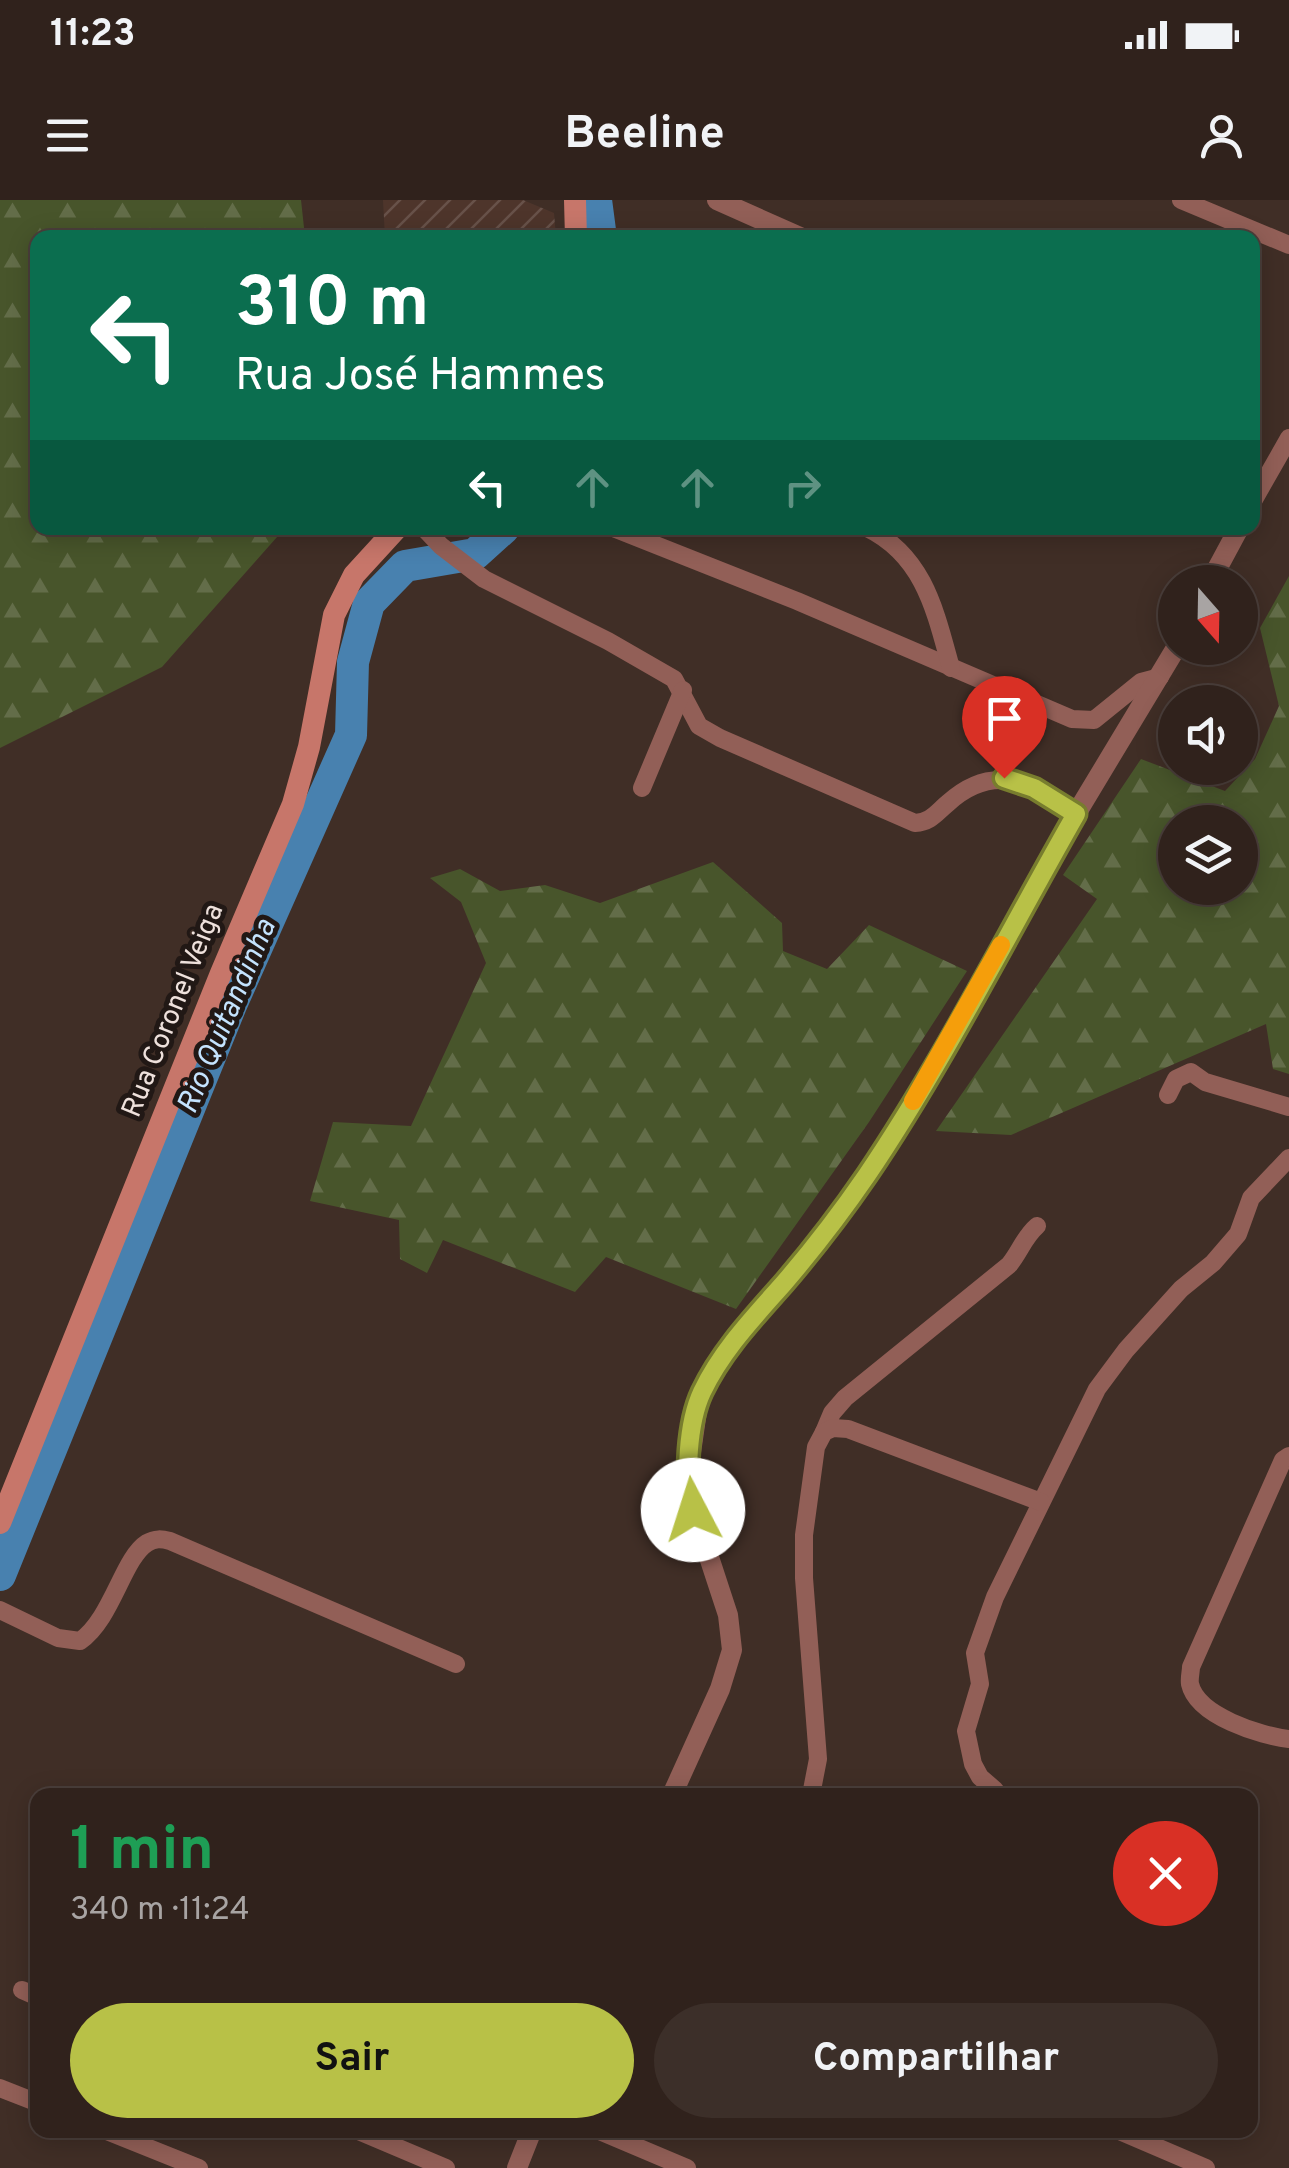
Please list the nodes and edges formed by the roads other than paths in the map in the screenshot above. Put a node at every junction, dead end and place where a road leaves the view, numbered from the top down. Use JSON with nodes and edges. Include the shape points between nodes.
{"nodes":[{"id":1,"x":575,"y":200,"type":"edge"},
{"id":2,"x":717,"y":200,"type":"edge"},
{"id":3,"x":1181,"y":200,"type":"edge"},
{"id":4,"x":576,"y":230,"type":"edge"},
{"id":5,"x":784,"y":230,"type":"edge"},
{"id":6,"x":1251,"y":230,"type":"edge"},
{"id":7,"x":1260,"y":234,"type":"edge"},
{"id":8,"x":1289,"y":246,"type":"edge"},
{"id":9,"x":1289,"y":438,"type":"edge"},
{"id":10,"x":1260,"y":489,"type":"edge"},
{"id":11,"x":391,"y":535,"type":"edge"},
{"id":12,"x":431,"y":535,"type":"edge"},
{"id":13,"x":631,"y":535,"type":"edge"},
{"id":14,"x":878,"y":535,"type":"edge"},
{"id":15,"x":1235,"y":535,"type":"edge"},
{"id":16,"x":1219,"y":565,"type":"edge"},
{"id":17,"x":1167,"y":665,"type":"edge"},
{"id":18,"x":951,"y":668,"type":"junction"},
{"id":19,"x":1160,"y":678,"type":"junction"},
{"id":20,"x":683,"y":690,"type":"junction"},
{"id":21,"x":642,"y":788,"type":"dead end"},
{"id":22,"x":1076,"y":814,"type":"junction"},
{"id":23,"x":1168,"y":1095,"type":"dead end"},
{"id":24,"x":1289,"y":1108,"type":"edge"},
{"id":25,"x":1289,"y":1158,"type":"edge"},
{"id":26,"x":1037,"y":1226,"type":"dead end"},
{"id":27,"x":824,"y":1432,"type":"junction"},
{"id":28,"x":1289,"y":1456,"type":"edge"},
{"id":29,"x":1041,"y":1502,"type":"junction"},
{"id":30,"x":0,"y":1523,"type":"edge"},
{"id":31,"x":6,"y":1613,"type":"edge"},
{"id":32,"x":456,"y":1664,"type":"dead end"},
{"id":33,"x":1289,"y":1739,"type":"edge"},
{"id":34,"x":675,"y":1788,"type":"edge"},
{"id":35,"x":812,"y":1788,"type":"edge"},
{"id":36,"x":993,"y":1788,"type":"edge"},
{"id":37,"x":0,"y":2088,"type":"edge"},
{"id":38,"x":30,"y":2100,"type":"edge"},
{"id":39,"x":124,"y":2138,"type":"edge"},
{"id":40,"x":375,"y":2138,"type":"edge"},
{"id":41,"x":529,"y":2138,"type":"edge"},
{"id":42,"x":616,"y":2138,"type":"edge"},
{"id":43,"x":1135,"y":2138,"type":"edge"},
{"id":44,"x":199,"y":2168,"type":"edge"},
{"id":45,"x":446,"y":2168,"type":"edge"},
{"id":46,"x":517,"y":2168,"type":"edge"},
{"id":47,"x":687,"y":2168,"type":"edge"},
{"id":48,"x":1206,"y":2168,"type":"edge"}],
"edges":[{"from":1,"to":4,"type":"main road"},
{"from":2,"to":5,"type":"street"},
{"from":3,"to":6,"type":"street"},
{"from":7,"to":8,"type":"street"},
{"from":9,"to":10,"type":"street"},
{"from":11,"to":30,"type":"main road","name":"Rua Coronel Veiga","via":[[354,575],[334,615],[293,804]]},
{"from":12,"to":20,"type":"street","via":[[468,568],[639,658]]},
{"from":13,"to":18,"type":"street"},
{"from":14,"to":18,"type":"street","via":[[904,552],[923,582]]},
{"from":15,"to":16,"type":"street"},
{"from":17,"to":19,"type":"street"},
{"from":18,"to":19,"type":"street","via":[[1084,722],[1102,716],[1142,682]]},
{"from":19,"to":22,"type":"street"},
{"from":20,"to":21,"type":"street"},
{"from":20,"to":22,"type":"street","via":[[699,726],[720,738],[915,822],[930,820],[960,792],[993,778],[1034,788]]},
{"from":22,"to":34,"type":"street","via":[[868,1173],[823,1238],[734,1342],[699,1397],[686,1487],[728,1615],[732,1650]]},
{"from":23,"to":24,"type":"street","via":[[1176,1079],[1191,1072]]},
{"from":25,"to":29,"type":"street","via":[[1251,1198],[1238,1234],[1107,1376]]},
{"from":26,"to":27,"type":"street","via":[[1009,1265],[845,1398]]},
{"from":27,"to":29,"type":"street","via":[[848,1429]]},
{"from":27,"to":35,"type":"street","via":[[804,1535],[818,1760]]},
{"from":28,"to":33,"type":"street","via":[[1251,1527],[1191,1667],[1190,1684],[1225,1720]]},
{"from":29,"to":36,"type":"street","via":[[975,1654],[980,1684],[966,1731],[972,1764]]},
{"from":31,"to":32,"type":"street","via":[[58,1638],[80,1640],[109,1606],[142,1546],[159,1539]]},
{"from":37,"to":38,"type":"street"},
{"from":39,"to":44,"type":"street"},
{"from":40,"to":45,"type":"street"},
{"from":41,"to":46,"type":"street"},
{"from":42,"to":47,"type":"street"},
{"from":43,"to":48,"type":"street"}]}
